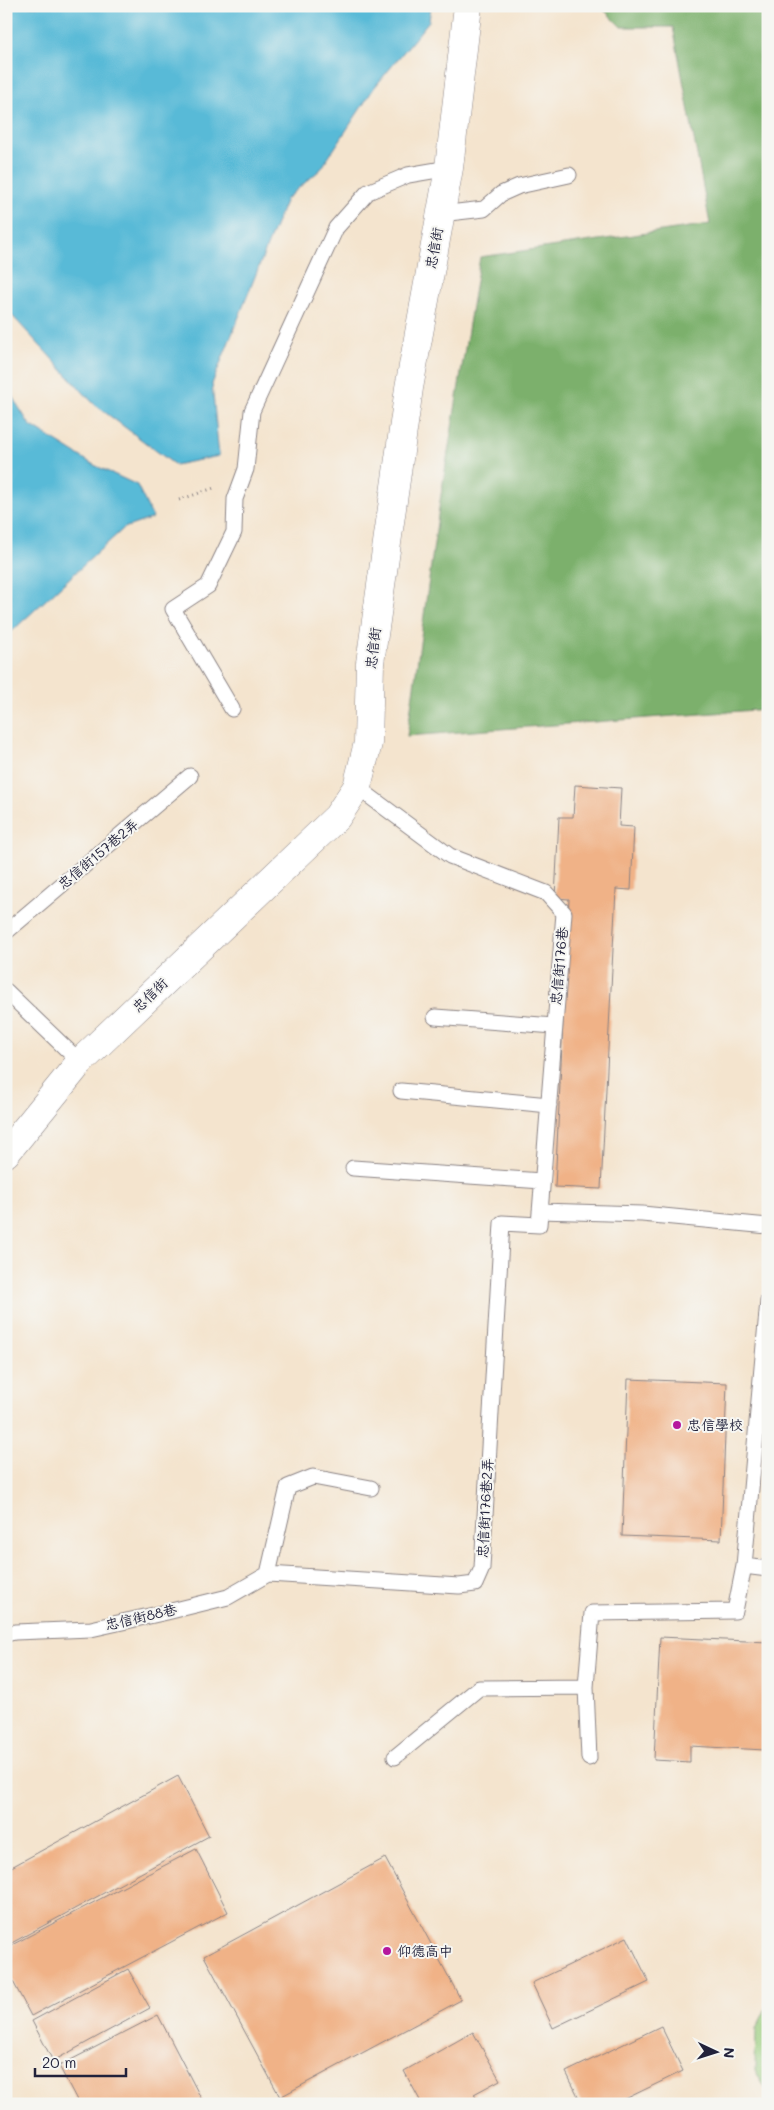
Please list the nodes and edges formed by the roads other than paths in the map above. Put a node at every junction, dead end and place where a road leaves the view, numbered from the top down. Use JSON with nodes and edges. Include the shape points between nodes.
{"nodes":[{"id":1,"x":468,"y":6,"type":"edge"},
{"id":2,"x":449,"y":168,"type":"junction"},
{"id":3,"x":569,"y":175,"type":"dead end"},
{"id":4,"x":440,"y":214,"type":"junction"},
{"id":5,"x":232,"y":709,"type":"dead end"},
{"id":6,"x":190,"y":776,"type":"dead end"},
{"id":7,"x":358,"y":787,"type":"junction"},
{"id":8,"x":6,"y":932,"type":"edge"},
{"id":9,"x":6,"y":991,"type":"edge"},
{"id":10,"x":435,"y":1017,"type":"dead end"},
{"id":11,"x":554,"y":1026,"type":"junction"},
{"id":12,"x":80,"y":1062,"type":"junction"},
{"id":13,"x":401,"y":1091,"type":"dead end"},
{"id":14,"x":549,"y":1104,"type":"junction"},
{"id":15,"x":6,"y":1153,"type":"edge"},
{"id":16,"x":353,"y":1168,"type":"dead end"},
{"id":17,"x":542,"y":1181,"type":"junction"},
{"id":18,"x":540,"y":1211,"type":"junction"},
{"id":19,"x":768,"y":1226,"type":"edge"},
{"id":20,"x":768,"y":1301,"type":"edge"},
{"id":21,"x":371,"y":1488,"type":"dead end"},
{"id":22,"x":744,"y":1566,"type":"junction"},
{"id":23,"x":768,"y":1569,"type":"edge"},
{"id":24,"x":268,"y":1574,"type":"junction"},
{"id":25,"x":6,"y":1634,"type":"edge"},
{"id":26,"x":586,"y":1686,"type":"junction"},
{"id":27,"x":394,"y":1757,"type":"dead end"},
{"id":28,"x":588,"y":1758,"type":"dead end"}],
"edges":[{"from":1,"to":2,"type":"street","name":"忠信街"},
{"from":2,"to":4,"type":"street","name":"忠信街"},
{"from":2,"to":5,"type":"lane","via":[[408,175],[368,192],[336,228],[252,411],[246,469],[234,498],[234,532],[208,586],[173,610]]},
{"from":3,"to":4,"type":"lane","via":[[519,186],[501,194],[484,209]]},
{"from":4,"to":7,"type":"street","name":"忠信街","via":[[406,407],[370,663],[368,743]]},
{"from":6,"to":8,"type":"lane","name":"忠信街157巷2弄"},
{"from":7,"to":11,"type":"lane","name":"忠信街176巷","via":[[450,856],[546,893],[564,913]]},
{"from":7,"to":12,"type":"street","name":"忠信街","via":[[337,817]]},
{"from":9,"to":12,"type":"lane"},
{"from":10,"to":11,"type":"lane"},
{"from":11,"to":14,"type":"lane","name":"忠信街176巷"},
{"from":12,"to":15,"type":"street","name":"忠信街"},
{"from":13,"to":14,"type":"lane"},
{"from":14,"to":17,"type":"lane","name":"忠信街176巷"},
{"from":16,"to":17,"type":"lane"},
{"from":17,"to":18,"type":"lane","name":"忠信街176巷"},
{"from":18,"to":19,"type":"lane","via":[[642,1214]]},
{"from":18,"to":24,"type":"lane","name":"忠信街176巷2弄","via":[[539,1225],[502,1223],[482,1568],[475,1584],[459,1586]]},
{"from":20,"to":22,"type":"lane"},
{"from":21,"to":24,"type":"lane","via":[[313,1477],[288,1487]]},
{"from":22,"to":23,"type":"lane"},
{"from":22,"to":26,"type":"lane","via":[[735,1611],[592,1613]]},
{"from":24,"to":25,"type":"lane","name":"忠信街88巷","via":[[228,1597],[167,1612],[91,1629]]},
{"from":26,"to":27,"type":"lane","via":[[479,1688]]},
{"from":26,"to":28,"type":"lane"}]}
